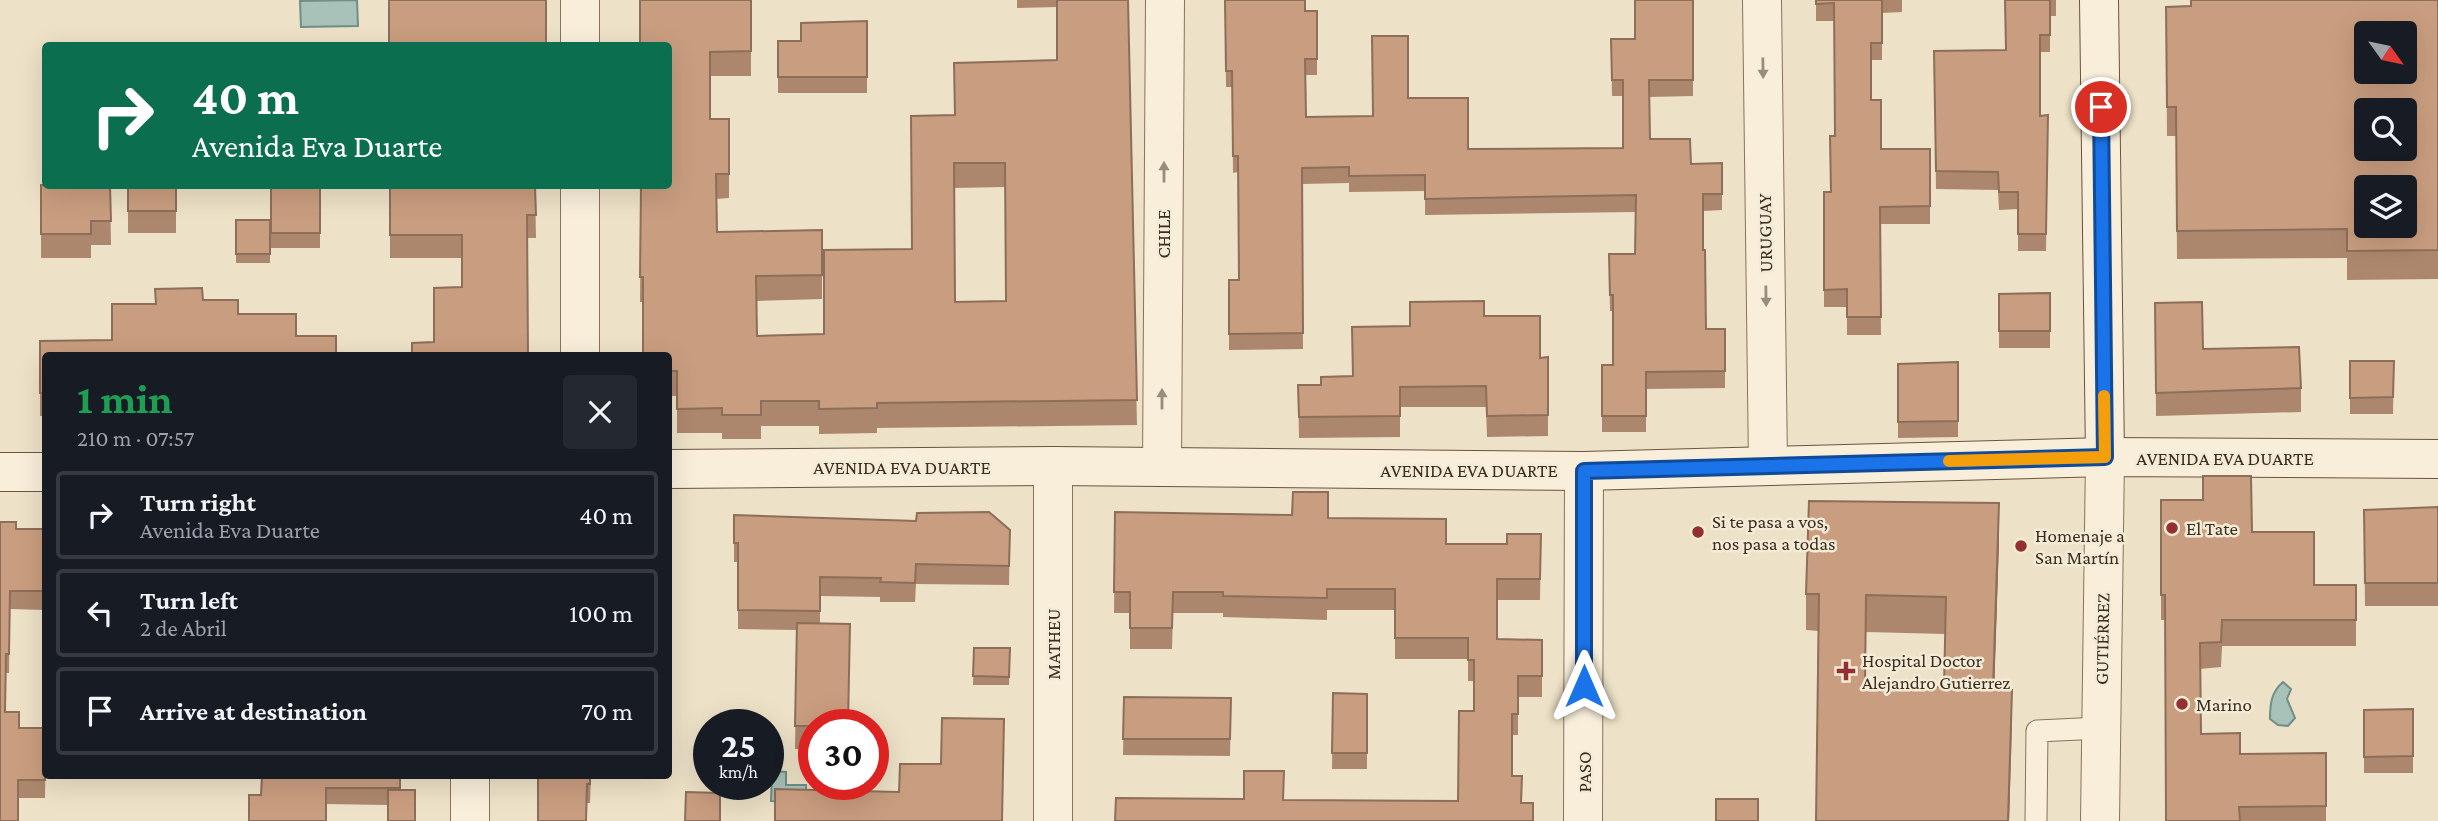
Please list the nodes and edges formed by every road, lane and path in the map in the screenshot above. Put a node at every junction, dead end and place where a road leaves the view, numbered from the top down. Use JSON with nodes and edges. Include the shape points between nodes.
{"nodes":[{"id":1,"x":580,"y":0,"type":"edge"},
{"id":2,"x":1165,"y":0,"type":"edge"},
{"id":3,"x":1762,"y":0,"type":"edge"},
{"id":4,"x":2099,"y":0,"type":"edge"},
{"id":5,"x":580,"y":42,"type":"edge"},
{"id":6,"x":580,"y":189,"type":"edge"},
{"id":7,"x":580,"y":352,"type":"edge"},
{"id":8,"x":2105,"y":457,"type":"junction"},
{"id":9,"x":2438,"y":459,"type":"edge"},
{"id":10,"x":1768,"y":465,"type":"junction"},
{"id":11,"x":1053,"y":466,"type":"junction"},
{"id":12,"x":1161,"y":467,"type":"junction"},
{"id":13,"x":672,"y":469,"type":"edge"},
{"id":14,"x":1584,"y":471,"type":"junction"},
{"id":15,"x":0,"y":472,"type":"edge"},
{"id":16,"x":42,"y":472,"type":"edge"},
{"id":17,"x":2101,"y":728,"type":"junction"},
{"id":18,"x":470,"y":779,"type":"edge"},
{"id":19,"x":470,"y":821,"type":"edge"},
{"id":20,"x":1053,"y":821,"type":"edge"},
{"id":21,"x":1583,"y":821,"type":"edge"},
{"id":22,"x":2036,"y":821,"type":"edge"},
{"id":23,"x":2100,"y":821,"type":"edge"}],
"edges":[{"from":1,"to":5,"type":"main road"},
{"from":12,"to":2,"type":"main road","name":"CHILE","one_way":true},
{"from":3,"to":10,"type":"main road","name":"URUGUAY","one_way":true},
{"from":4,"to":8,"type":"main road","name":"GUTIÉRREZ"},
{"from":6,"to":7,"type":"main road"},
{"from":8,"to":9,"type":"main road","name":"AVENIDA EVA DUARTE"},
{"from":8,"to":10,"type":"main road","name":"AVENIDA EVA DUARTE"},
{"from":8,"to":17,"type":"main road","name":"GUTIÉRREZ"},
{"from":10,"to":14,"type":"main road","name":"AVENIDA EVA DUARTE"},
{"from":11,"to":12,"type":"main road","name":"AVENIDA EVA DUARTE"},
{"from":11,"to":13,"type":"main road","name":"AVENIDA EVA DUARTE"},
{"from":11,"to":20,"type":"main road","name":"MATHEU"},
{"from":12,"to":14,"type":"main road","name":"AVENIDA EVA DUARTE"},
{"from":14,"to":21,"type":"main road","name":"PASO"},
{"from":15,"to":16,"type":"main road"},
{"from":17,"to":22,"type":"lane","via":[[2037,731]]},
{"from":17,"to":23,"type":"main road","name":"GUTIÉRREZ"},
{"from":18,"to":19,"type":"main road"}]}
